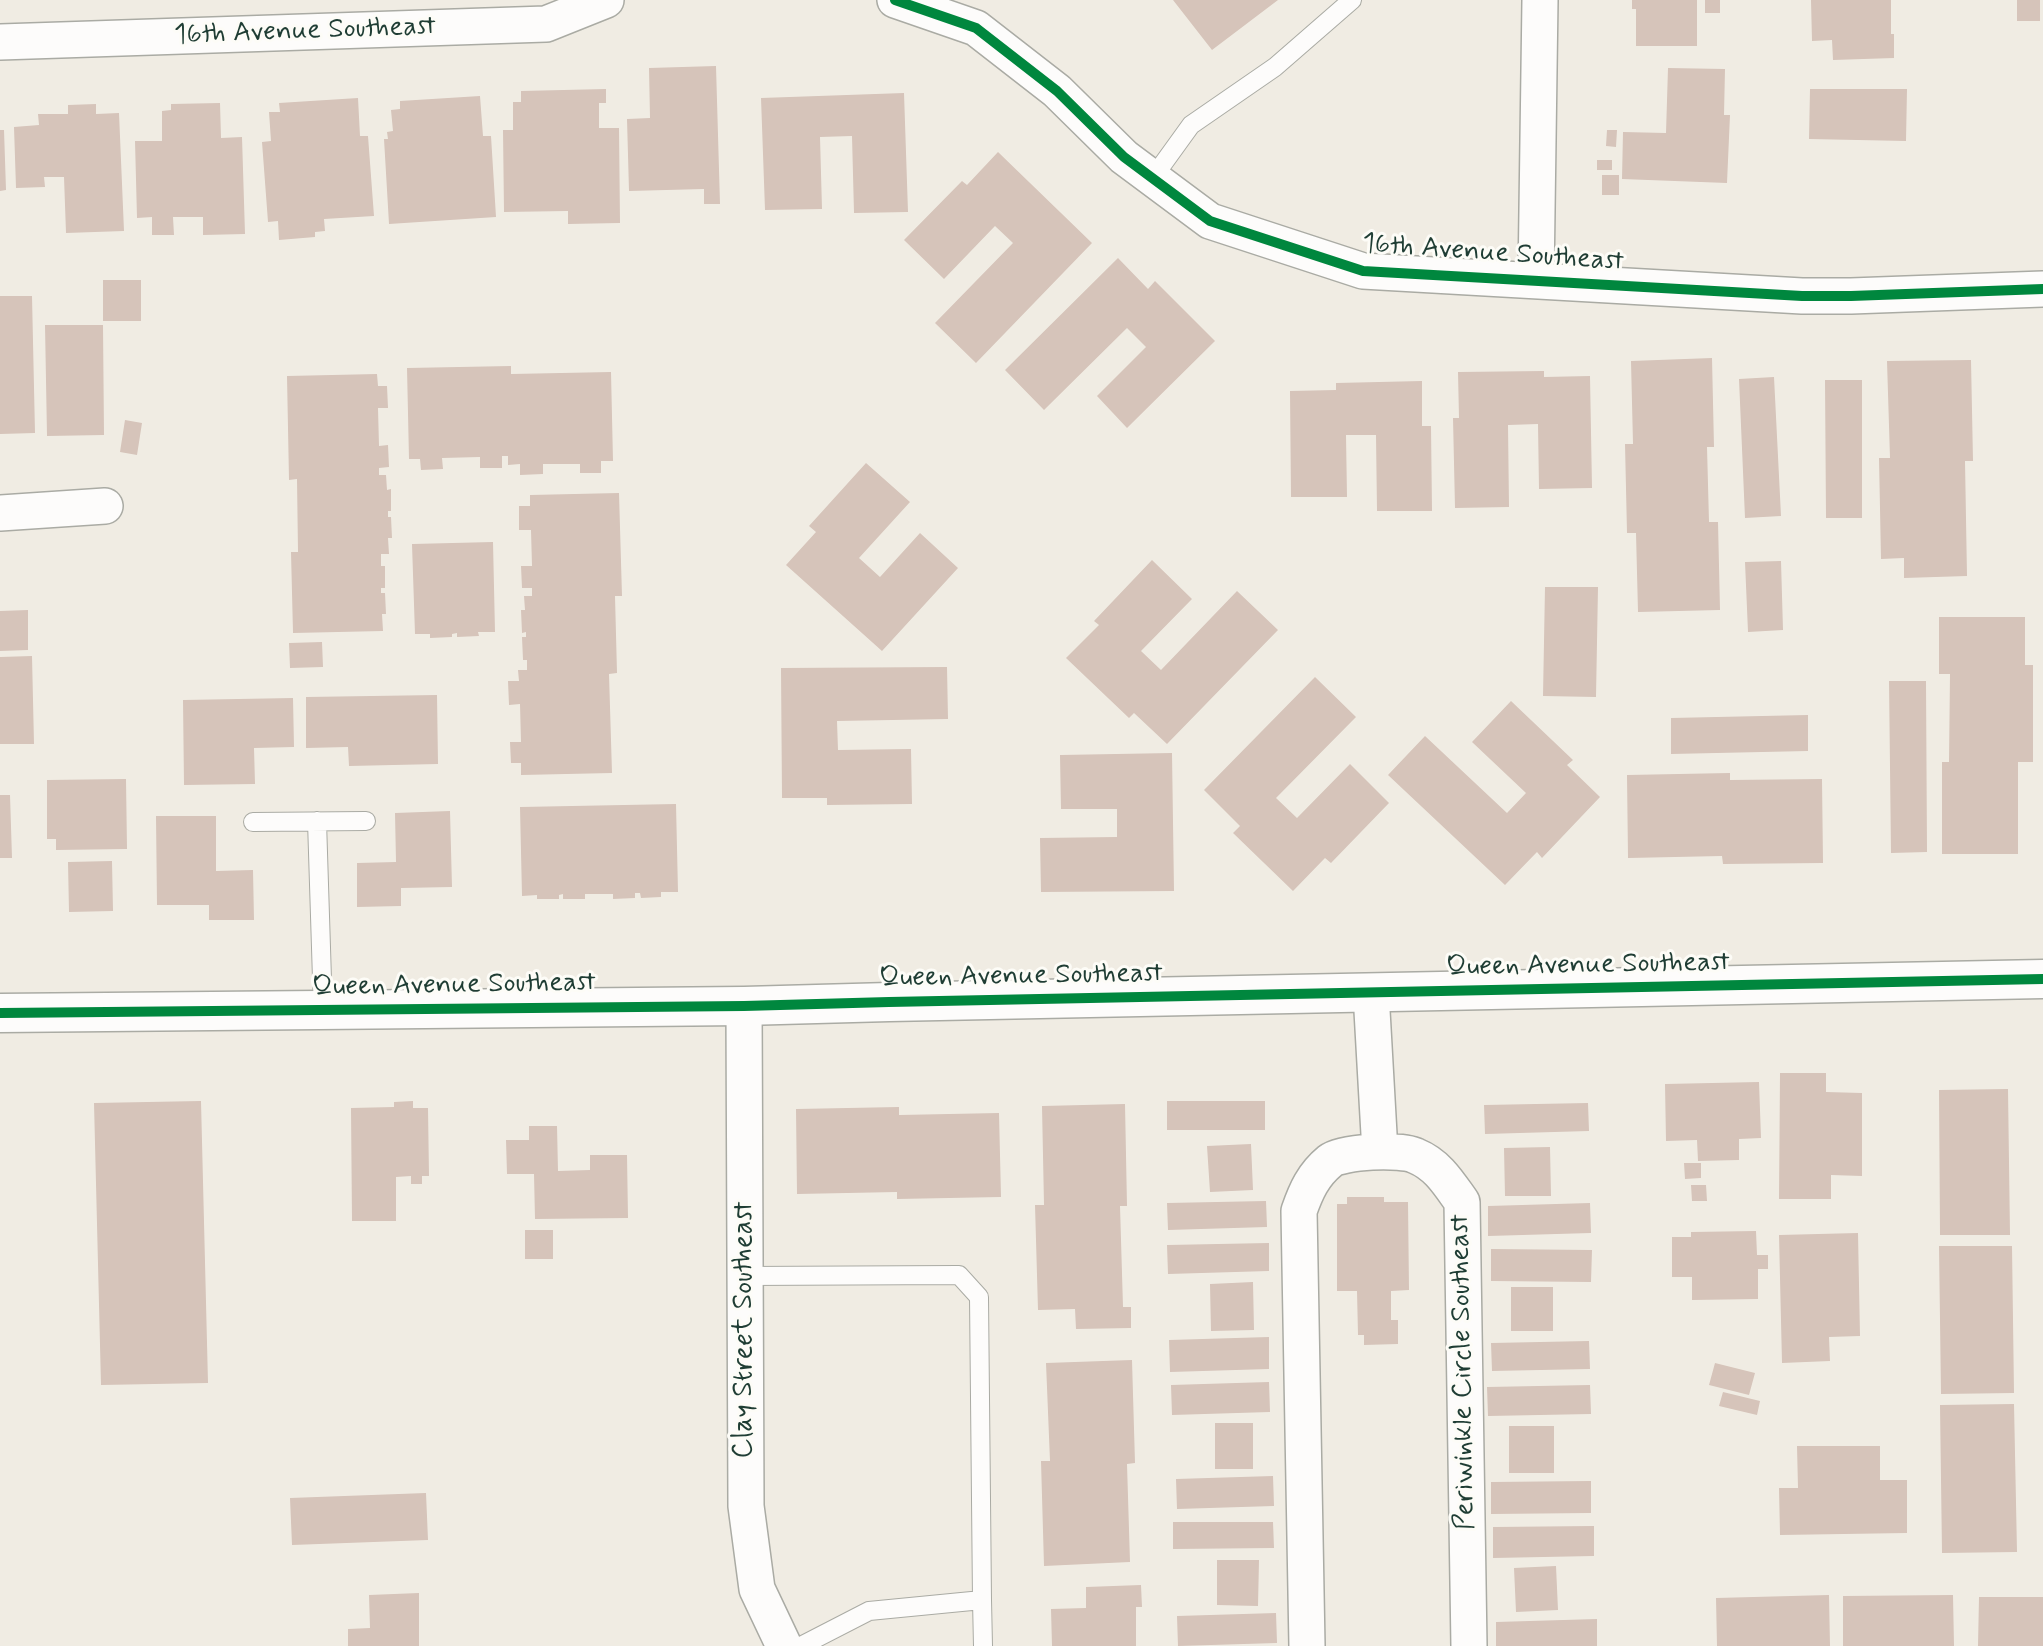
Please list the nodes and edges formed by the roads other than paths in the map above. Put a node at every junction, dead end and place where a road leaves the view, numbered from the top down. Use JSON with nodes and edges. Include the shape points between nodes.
{"nodes":[{"id":1,"x":606,"y":0,"type":"edge"},
{"id":2,"x":895,"y":0,"type":"edge"},
{"id":3,"x":1352,"y":0,"type":"edge"},
{"id":4,"x":1540,"y":0,"type":"edge"},
{"id":5,"x":0,"y":42,"type":"edge"},
{"id":6,"x":1152,"y":179,"type":"junction"},
{"id":7,"x":1536,"y":280,"type":"junction"},
{"id":8,"x":2043,"y":289,"type":"edge"},
{"id":9,"x":106,"y":506,"type":"dead end"},
{"id":10,"x":0,"y":513,"type":"edge"},
{"id":11,"x":317,"y":821,"type":"junction"},
{"id":12,"x":366,"y":821,"type":"dead end"},
{"id":13,"x":253,"y":822,"type":"dead end"},
{"id":14,"x":2043,"y":979,"type":"edge"},
{"id":15,"x":1371,"y":993,"type":"junction"},
{"id":16,"x":744,"y":1006,"type":"junction"},
{"id":17,"x":323,"y":1011,"type":"junction"},
{"id":18,"x":0,"y":1013,"type":"edge"},
{"id":19,"x":1380,"y":1152,"type":"junction"},
{"id":20,"x":746,"y":1276,"type":"junction"},
{"id":21,"x":982,"y":1600,"type":"junction"},
{"id":22,"x":784,"y":1646,"type":"edge"},
{"id":23,"x":801,"y":1646,"type":"edge"},
{"id":24,"x":983,"y":1646,"type":"edge"},
{"id":25,"x":1307,"y":1646,"type":"edge"},
{"id":26,"x":1469,"y":1646,"type":"edge"}],
"edges":[{"from":1,"to":5,"type":"street","name":"16th Avenue Southeast","via":[[546,24]]},
{"from":2,"to":6,"type":"street","name":"16th Avenue Southeast","via":[[976,28],[1057,91]]},
{"from":3,"to":6,"type":"lane","via":[[1275,67],[1191,125]]},
{"from":4,"to":7,"type":"street"},
{"from":6,"to":7,"type":"street","name":"16th Avenue Southeast","via":[[1210,221],[1363,271]]},
{"from":7,"to":8,"type":"street","name":"16th Avenue Southeast","via":[[1802,296]]},
{"from":9,"to":10,"type":"street"},
{"from":11,"to":12,"type":"lane"},
{"from":11,"to":13,"type":"lane"},
{"from":11,"to":17,"type":"lane"},
{"from":14,"to":15,"type":"main road","name":"Queen Avenue Southeast"},
{"from":15,"to":16,"type":"main road","name":"Queen Avenue Southeast"},
{"from":15,"to":19,"type":"street"},
{"from":16,"to":17,"type":"main road","name":"Queen Avenue Southeast"},
{"from":16,"to":20,"type":"street","name":"Clay Street Southeast"},
{"from":17,"to":18,"type":"main road","name":"Queen Avenue Southeast"},
{"from":19,"to":25,"type":"street","name":"Periwinkle Circle Southeast","via":[[1332,1158],[1308,1185],[1298,1211]]},
{"from":19,"to":26,"type":"street","name":"Periwinkle Circle Southeast","via":[[1416,1155],[1441,1172],[1462,1202]]},
{"from":20,"to":21,"type":"lane","via":[[959,1275],[979,1297]]},
{"from":20,"to":22,"type":"street","name":"Clay Street Southeast","via":[[746,1506],[757,1589]]},
{"from":21,"to":23,"type":"lane","via":[[869,1611]]},
{"from":21,"to":24,"type":"lane"}]}
